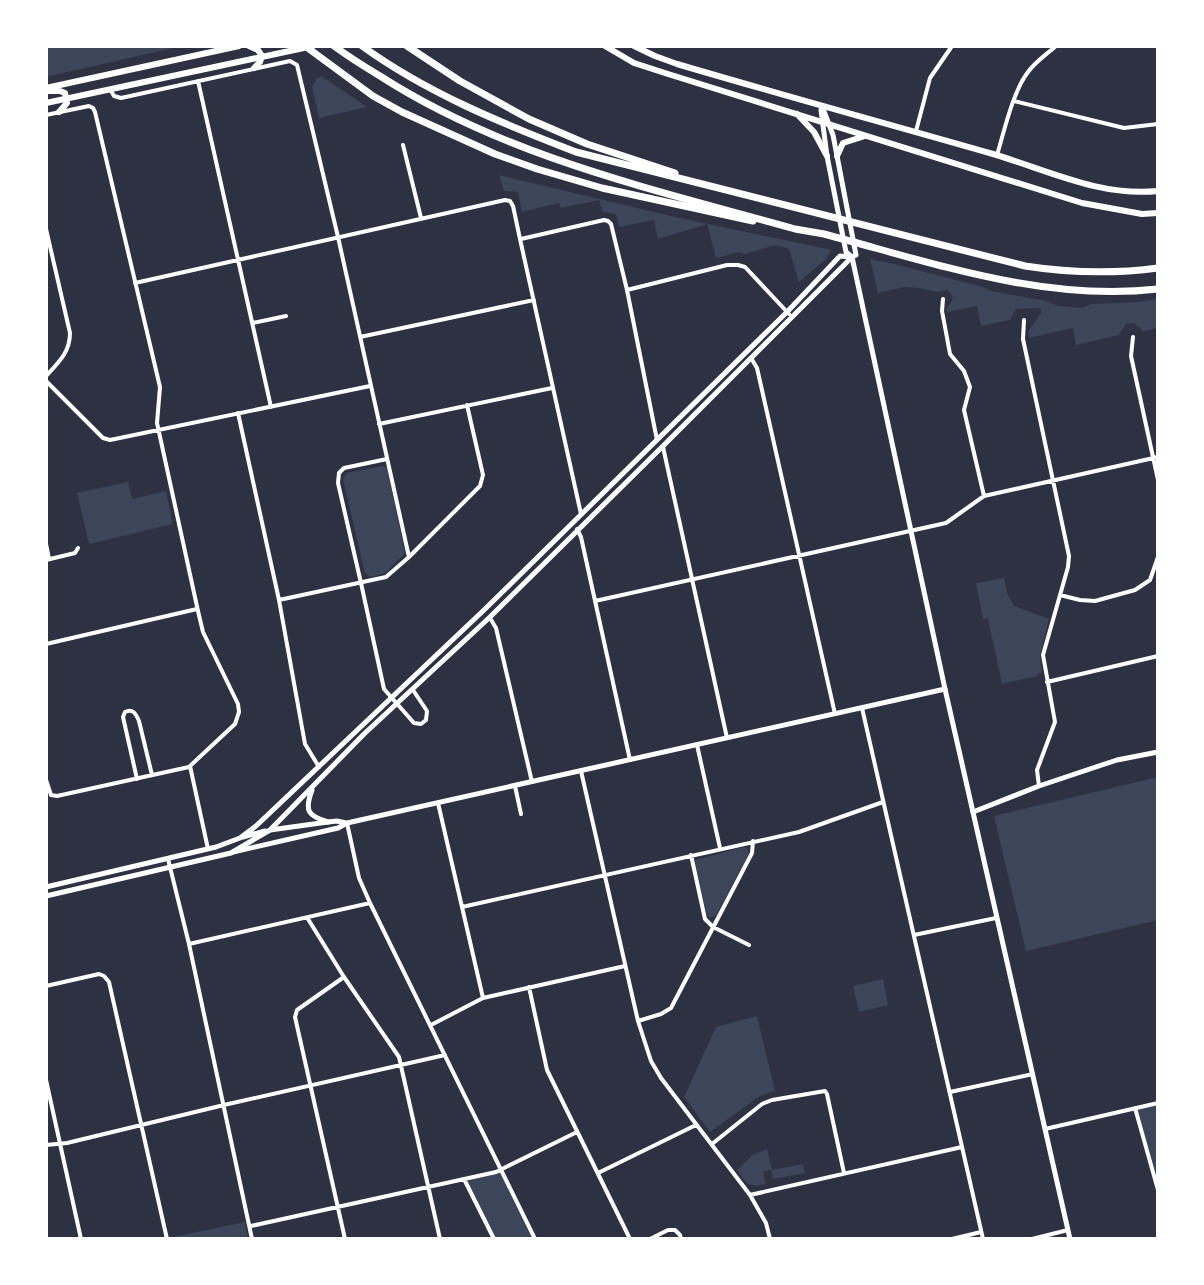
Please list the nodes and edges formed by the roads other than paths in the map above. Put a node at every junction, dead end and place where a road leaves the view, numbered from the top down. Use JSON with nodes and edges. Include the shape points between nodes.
{"nodes":[{"id":1,"x":239,"y":46,"type":"edge"},
{"id":2,"x":249,"y":46,"type":"edge"},
{"id":3,"x":308,"y":46,"type":"edge"},
{"id":4,"x":334,"y":46,"type":"edge"},
{"id":5,"x":407,"y":46,"type":"edge"},
{"id":6,"x":605,"y":46,"type":"edge"},
{"id":7,"x":634,"y":46,"type":"edge"},
{"id":8,"x":952,"y":46,"type":"edge"},
{"id":9,"x":1056,"y":46,"type":"edge"},
{"id":10,"x":364,"y":48,"type":"edge"},
{"id":11,"x":418,"y":50,"type":"edge"},
{"id":12,"x":262,"y":56,"type":"junction"},
{"id":13,"x":254,"y":68,"type":"junction"},
{"id":14,"x":115,"y":73,"type":"junction"},
{"id":15,"x":198,"y":81,"type":"junction"},
{"id":16,"x":110,"y":88,"type":"junction"},
{"id":17,"x":46,"y":90,"type":"edge"},
{"id":18,"x":66,"y":98,"type":"junction"},
{"id":19,"x":1014,"y":101,"type":"junction"},
{"id":20,"x":46,"y":103,"type":"edge"},
{"id":21,"x":821,"y":105,"type":"junction"},
{"id":22,"x":59,"y":112,"type":"junction"},
{"id":23,"x":797,"y":114,"type":"junction"},
{"id":24,"x":46,"y":115,"type":"edge"},
{"id":25,"x":826,"y":123,"type":"junction"},
{"id":26,"x":1158,"y":124,"type":"edge"},
{"id":27,"x":915,"y":133,"type":"junction"},
{"id":28,"x":865,"y":136,"type":"junction"},
{"id":29,"x":403,"y":145,"type":"dead end"},
{"id":30,"x":997,"y":155,"type":"junction"},
{"id":31,"x":827,"y":156,"type":"junction"},
{"id":32,"x":837,"y":156,"type":"junction"},
{"id":33,"x":992,"y":173,"type":"junction"},
{"id":34,"x":704,"y":183,"type":"junction"},
{"id":35,"x":1158,"y":191,"type":"edge"},
{"id":36,"x":1158,"y":213,"type":"edge"},
{"id":37,"x":421,"y":218,"type":"junction"},
{"id":38,"x":46,"y":229,"type":"edge"},
{"id":39,"x":795,"y":229,"type":"junction"},
{"id":40,"x":338,"y":237,"type":"junction"},
{"id":41,"x":520,"y":239,"type":"junction"},
{"id":42,"x":851,"y":255,"type":"junction"},
{"id":43,"x":238,"y":260,"type":"junction"},
{"id":44,"x":1158,"y":268,"type":"edge"},
{"id":45,"x":135,"y":283,"type":"junction"},
{"id":46,"x":1158,"y":289,"type":"edge"},
{"id":47,"x":627,"y":290,"type":"junction"},
{"id":48,"x":943,"y":299,"type":"dead end"},
{"id":49,"x":534,"y":300,"type":"junction"},
{"id":50,"x":787,"y":312,"type":"junction"},
{"id":51,"x":286,"y":316,"type":"dead end"},
{"id":52,"x":792,"y":318,"type":"junction"},
{"id":53,"x":1024,"y":320,"type":"dead end"},
{"id":54,"x":252,"y":323,"type":"junction"},
{"id":55,"x":360,"y":337,"type":"junction"},
{"id":56,"x":1133,"y":337,"type":"dead end"},
{"id":57,"x":746,"y":353,"type":"junction"},
{"id":58,"x":752,"y":359,"type":"junction"},
{"id":59,"x":46,"y":378,"type":"edge"},
{"id":60,"x":371,"y":386,"type":"junction"},
{"id":61,"x":552,"y":388,"type":"junction"},
{"id":62,"x":467,"y":405,"type":"junction"},
{"id":63,"x":271,"y":407,"type":"junction"},
{"id":64,"x":238,"y":413,"type":"junction"},
{"id":65,"x":379,"y":424,"type":"junction"},
{"id":66,"x":158,"y":430,"type":"junction"},
{"id":67,"x":657,"y":440,"type":"junction"},
{"id":68,"x":662,"y":447,"type":"junction"},
{"id":69,"x":1156,"y":458,"type":"edge"},
{"id":70,"x":387,"y":459,"type":"junction"},
{"id":71,"x":1158,"y":480,"type":"edge"},
{"id":72,"x":1054,"y":481,"type":"junction"},
{"id":73,"x":984,"y":496,"type":"junction"},
{"id":74,"x":581,"y":514,"type":"junction"},
{"id":75,"x":585,"y":521,"type":"junction"},
{"id":76,"x":577,"y":529,"type":"junction"},
{"id":77,"x":912,"y":531,"type":"junction"},
{"id":78,"x":46,"y":544,"type":"edge"},
{"id":79,"x":78,"y":548,"type":"dead end"},
{"id":80,"x":800,"y":556,"type":"junction"},
{"id":81,"x":409,"y":557,"type":"junction"},
{"id":82,"x":1158,"y":557,"type":"edge"},
{"id":83,"x":48,"y":559,"type":"edge"},
{"id":84,"x":691,"y":580,"type":"junction"},
{"id":85,"x":361,"y":583,"type":"junction"},
{"id":86,"x":1060,"y":595,"type":"junction"},
{"id":87,"x":279,"y":600,"type":"junction"},
{"id":88,"x":595,"y":601,"type":"junction"},
{"id":89,"x":197,"y":609,"type":"junction"},
{"id":90,"x":484,"y":610,"type":"junction"},
{"id":91,"x":490,"y":617,"type":"junction"},
{"id":92,"x":46,"y":644,"type":"edge"},
{"id":93,"x":1158,"y":656,"type":"edge"},
{"id":94,"x":1047,"y":682,"type":"junction"},
{"id":95,"x":945,"y":689,"type":"junction"},
{"id":96,"x":413,"y":690,"type":"junction"},
{"id":97,"x":392,"y":699,"type":"junction"},
{"id":98,"x":397,"y":705,"type":"junction"},
{"id":99,"x":862,"y":708,"type":"junction"},
{"id":100,"x":835,"y":714,"type":"junction"},
{"id":101,"x":727,"y":738,"type":"junction"},
{"id":102,"x":697,"y":745,"type":"junction"},
{"id":103,"x":1158,"y":752,"type":"edge"},
{"id":104,"x":630,"y":760,"type":"junction"},
{"id":105,"x":190,"y":766,"type":"junction"},
{"id":106,"x":319,"y":767,"type":"junction"},
{"id":107,"x":581,"y":771,"type":"junction"},
{"id":108,"x":326,"y":774,"type":"junction"},
{"id":109,"x":152,"y":775,"type":"junction"},
{"id":110,"x":137,"y":779,"type":"junction"},
{"id":111,"x":46,"y":780,"type":"edge"},
{"id":112,"x":532,"y":782,"type":"junction"},
{"id":113,"x":314,"y":786,"type":"junction"},
{"id":114,"x":515,"y":786,"type":"junction"},
{"id":115,"x":1039,"y":786,"type":"junction"},
{"id":116,"x":49,"y":796,"type":"edge"},
{"id":117,"x":883,"y":802,"type":"junction"},
{"id":118,"x":438,"y":803,"type":"junction"},
{"id":119,"x":973,"y":812,"type":"junction"},
{"id":120,"x":521,"y":814,"type":"dead end"},
{"id":121,"x":328,"y":822,"type":"junction"},
{"id":122,"x":347,"y":823,"type":"junction"},
{"id":123,"x":270,"y":830,"type":"junction"},
{"id":124,"x":240,"y":838,"type":"junction"},
{"id":125,"x":753,"y":841,"type":"junction"},
{"id":126,"x":720,"y":848,"type":"junction"},
{"id":127,"x":208,"y":849,"type":"junction"},
{"id":128,"x":231,"y":853,"type":"junction"},
{"id":129,"x":691,"y":855,"type":"junction"},
{"id":130,"x":168,"y":859,"type":"junction"},
{"id":131,"x":170,"y":868,"type":"junction"},
{"id":132,"x":605,"y":875,"type":"junction"},
{"id":133,"x":46,"y":887,"type":"edge"},
{"id":134,"x":46,"y":896,"type":"edge"},
{"id":135,"x":370,"y":903,"type":"junction"},
{"id":136,"x":462,"y":907,"type":"junction"},
{"id":137,"x":996,"y":918,"type":"junction"},
{"id":138,"x":308,"y":919,"type":"junction"},
{"id":139,"x":713,"y":927,"type":"junction"},
{"id":140,"x":914,"y":935,"type":"junction"},
{"id":141,"x":189,"y":944,"type":"junction"},
{"id":142,"x":749,"y":945,"type":"dead end"},
{"id":143,"x":625,"y":966,"type":"junction"},
{"id":144,"x":344,"y":977,"type":"junction"},
{"id":145,"x":46,"y":986,"type":"edge"},
{"id":146,"x":529,"y":987,"type":"junction"},
{"id":147,"x":483,"y":998,"type":"junction"},
{"id":148,"x":638,"y":1021,"type":"junction"},
{"id":149,"x":431,"y":1025,"type":"junction"},
{"id":150,"x":445,"y":1055,"type":"junction"},
{"id":151,"x":402,"y":1064,"type":"junction"},
{"id":152,"x":1033,"y":1074,"type":"junction"},
{"id":153,"x":46,"y":1080,"type":"edge"},
{"id":154,"x":310,"y":1085,"type":"junction"},
{"id":155,"x":950,"y":1092,"type":"junction"},
{"id":156,"x":1158,"y":1103,"type":"edge"},
{"id":157,"x":224,"y":1105,"type":"junction"},
{"id":158,"x":1135,"y":1108,"type":"junction"},
{"id":159,"x":141,"y":1124,"type":"junction"},
{"id":160,"x":696,"y":1125,"type":"junction"},
{"id":161,"x":1045,"y":1129,"type":"junction"},
{"id":162,"x":577,"y":1132,"type":"junction"},
{"id":163,"x":60,"y":1143,"type":"junction"},
{"id":164,"x":46,"y":1145,"type":"edge"},
{"id":165,"x":711,"y":1145,"type":"junction"},
{"id":166,"x":962,"y":1147,"type":"junction"},
{"id":167,"x":500,"y":1169,"type":"junction"},
{"id":168,"x":598,"y":1173,"type":"junction"},
{"id":169,"x":844,"y":1173,"type":"junction"},
{"id":170,"x":464,"y":1179,"type":"junction"},
{"id":171,"x":428,"y":1186,"type":"junction"},
{"id":172,"x":1158,"y":1190,"type":"edge"},
{"id":173,"x":750,"y":1195,"type":"junction"},
{"id":174,"x":338,"y":1207,"type":"junction"},
{"id":175,"x":250,"y":1227,"type":"junction"},
{"id":176,"x":1068,"y":1230,"type":"junction"},
{"id":177,"x":981,"y":1232,"type":"junction"},
{"id":178,"x":81,"y":1239,"type":"edge"},
{"id":179,"x":167,"y":1239,"type":"edge"},
{"id":180,"x":252,"y":1239,"type":"edge"},
{"id":181,"x":345,"y":1239,"type":"edge"},
{"id":182,"x":440,"y":1239,"type":"edge"},
{"id":183,"x":494,"y":1239,"type":"edge"},
{"id":184,"x":535,"y":1239,"type":"edge"},
{"id":185,"x":630,"y":1239,"type":"edge"},
{"id":186,"x":650,"y":1239,"type":"edge"},
{"id":187,"x":681,"y":1239,"type":"edge"},
{"id":188,"x":770,"y":1239,"type":"edge"},
{"id":189,"x":952,"y":1239,"type":"edge"},
{"id":190,"x":983,"y":1239,"type":"edge"},
{"id":191,"x":1032,"y":1239,"type":"edge"},
{"id":192,"x":1070,"y":1239,"type":"edge"}],
"edges":[{"from":1,"to":14,"type":"main road"},
{"from":2,"to":12,"type":"main road"},
{"from":3,"to":12,"type":"main road"},
{"from":3,"to":39,"type":"highway","via":[[373,96],[516,162],[602,188]]},
{"from":4,"to":39,"type":"highway","via":[[422,102],[535,153]]},
{"from":5,"to":11,"type":"highway"},
{"from":6,"to":23,"type":"main road","via":[[634,63]]},
{"from":7,"to":21,"type":"main road","via":[[677,64]]},
{"from":8,"to":27,"type":"street","via":[[930,78]]},
{"from":9,"to":19,"type":"street","via":[[1029,70]]},
{"from":10,"to":34,"type":"highway","via":[[506,125],[576,152]]},
{"from":11,"to":34,"type":"highway","via":[[467,86],[529,119]]},
{"from":12,"to":13,"type":"main road"},
{"from":12,"to":16,"type":"main road"},
{"from":13,"to":15,"type":"street"},
{"from":13,"to":40,"type":"street","via":[[290,61],[297,65]]},
{"from":14,"to":16,"type":"main road"},
{"from":14,"to":17,"type":"main road"},
{"from":15,"to":16,"type":"street","via":[[121,98]]},
{"from":15,"to":43,"type":"street"},
{"from":16,"to":18,"type":"main road"},
{"from":17,"to":18,"type":"main road","via":[[63,91]]},
{"from":18,"to":20,"type":"main road"},
{"from":18,"to":22,"type":"main road"},
{"from":19,"to":26,"type":"street","via":[[1124,128]]},
{"from":19,"to":30,"type":"street"},
{"from":21,"to":25,"type":"main road"},
{"from":21,"to":27,"type":"main road"},
{"from":22,"to":24,"type":"street"},
{"from":22,"to":45,"type":"street","via":[[89,106],[95,112]]},
{"from":23,"to":25,"type":"main road"},
{"from":23,"to":31,"type":"main road"},
{"from":25,"to":28,"type":"main road"},
{"from":25,"to":31,"type":"main road"},
{"from":25,"to":32,"type":"main road"},
{"from":27,"to":30,"type":"main road"},
{"from":28,"to":32,"type":"main road","via":[[843,143]]},
{"from":28,"to":33,"type":"main road"},
{"from":29,"to":37,"type":"street"},
{"from":30,"to":33,"type":"main road"},
{"from":30,"to":35,"type":"main road","via":[[1091,186]]},
{"from":31,"to":42,"type":"main road"},
{"from":32,"to":42,"type":"main road"},
{"from":33,"to":36,"type":"main road","via":[[1082,203]]},
{"from":34,"to":44,"type":"highway","via":[[1025,266],[1106,273]]},
{"from":37,"to":40,"type":"street"},
{"from":37,"to":41,"type":"street","via":[[510,201]]},
{"from":38,"to":59,"type":"street","via":[[70,333],[64,358]]},
{"from":39,"to":46,"type":"highway","via":[[1028,286],[1081,292]]},
{"from":40,"to":43,"type":"street"},
{"from":40,"to":55,"type":"street"},
{"from":41,"to":47,"type":"street","via":[[608,221]]},
{"from":41,"to":49,"type":"street"},
{"from":42,"to":50,"type":"main road","via":[[840,256]]},
{"from":42,"to":52,"type":"main road"},
{"from":42,"to":77,"type":"main road"},
{"from":43,"to":45,"type":"street"},
{"from":43,"to":54,"type":"street"},
{"from":45,"to":66,"type":"street","via":[[160,387]]},
{"from":47,"to":50,"type":"street","via":[[738,265]]},
{"from":47,"to":67,"type":"street"},
{"from":48,"to":73,"type":"street","via":[[950,354],[970,387],[964,410]]},
{"from":49,"to":55,"type":"street"},
{"from":49,"to":61,"type":"street"},
{"from":50,"to":52,"type":"street"},
{"from":50,"to":57,"type":"main road"},
{"from":51,"to":54,"type":"street"},
{"from":52,"to":58,"type":"main road"},
{"from":53,"to":72,"type":"street","via":[[1023,339]]},
{"from":54,"to":63,"type":"street"},
{"from":55,"to":60,"type":"street"},
{"from":56,"to":69,"type":"street","via":[[1131,356]]},
{"from":57,"to":58,"type":"street"},
{"from":57,"to":67,"type":"main road"},
{"from":58,"to":68,"type":"main road"},
{"from":58,"to":80,"type":"street"},
{"from":59,"to":66,"type":"street","via":[[103,438]]},
{"from":60,"to":63,"type":"street"},
{"from":60,"to":65,"type":"street"},
{"from":61,"to":62,"type":"street"},
{"from":61,"to":74,"type":"street"},
{"from":62,"to":65,"type":"street"},
{"from":62,"to":81,"type":"street","via":[[483,481]]},
{"from":63,"to":64,"type":"street"},
{"from":64,"to":66,"type":"street"},
{"from":64,"to":87,"type":"street"},
{"from":65,"to":70,"type":"street"},
{"from":66,"to":89,"type":"street"},
{"from":67,"to":68,"type":"main road"},
{"from":67,"to":74,"type":"main road"},
{"from":68,"to":75,"type":"main road"},
{"from":68,"to":84,"type":"street"},
{"from":69,"to":71,"type":"street"},
{"from":69,"to":72,"type":"street"},
{"from":70,"to":81,"type":"street"},
{"from":70,"to":85,"type":"street","via":[[339,473]]},
{"from":72,"to":73,"type":"street"},
{"from":72,"to":86,"type":"street","via":[[1069,556]]},
{"from":73,"to":77,"type":"street","via":[[952,520]]},
{"from":74,"to":75,"type":"main road"},
{"from":74,"to":90,"type":"main road"},
{"from":75,"to":76,"type":"main road"},
{"from":76,"to":88,"type":"street"},
{"from":76,"to":91,"type":"main road"},
{"from":77,"to":80,"type":"street"},
{"from":77,"to":95,"type":"main road"},
{"from":78,"to":83,"type":"street"},
{"from":79,"to":83,"type":"street"},
{"from":80,"to":84,"type":"street"},
{"from":80,"to":100,"type":"street"},
{"from":81,"to":85,"type":"street","via":[[386,577]]},
{"from":82,"to":86,"type":"street","via":[[1150,580],[1135,590],[1088,602]]},
{"from":84,"to":88,"type":"street"},
{"from":84,"to":101,"type":"street"},
{"from":85,"to":87,"type":"street"},
{"from":85,"to":97,"type":"street","via":[[384,689]]},
{"from":86,"to":94,"type":"street","via":[[1043,655]]},
{"from":87,"to":106,"type":"street","via":[[305,744]]},
{"from":88,"to":104,"type":"street"},
{"from":89,"to":92,"type":"street"},
{"from":89,"to":105,"type":"street","via":[[239,712],[235,724]]},
{"from":90,"to":91,"type":"main road"},
{"from":90,"to":97,"type":"main road"},
{"from":91,"to":96,"type":"main road"},
{"from":91,"to":112,"type":"street"},
{"from":93,"to":94,"type":"street"},
{"from":94,"to":115,"type":"street","via":[[1055,722],[1037,770]]},
{"from":95,"to":99,"type":"main road"},
{"from":95,"to":119,"type":"main road"},
{"from":96,"to":98,"type":"main road"},
{"from":96,"to":98,"type":"street","via":[[427,711],[426,720],[414,723]]},
{"from":97,"to":98,"type":"street"},
{"from":97,"to":106,"type":"main road"},
{"from":98,"to":108,"type":"main road"},
{"from":99,"to":100,"type":"main road"},
{"from":99,"to":117,"type":"street"},
{"from":100,"to":101,"type":"main road"},
{"from":101,"to":102,"type":"main road"},
{"from":102,"to":104,"type":"main road"},
{"from":102,"to":126,"type":"street"},
{"from":103,"to":115,"type":"main road"},
{"from":104,"to":107,"type":"main road"},
{"from":105,"to":109,"type":"street"},
{"from":105,"to":127,"type":"street"},
{"from":106,"to":108,"type":"main road"},
{"from":106,"to":124,"type":"main road"},
{"from":107,"to":112,"type":"main road"},
{"from":107,"to":132,"type":"street"},
{"from":108,"to":113,"type":"main road"},
{"from":109,"to":110,"type":"street"},
{"from":109,"to":110,"type":"street","via":[[139,721],[128,710],[123,717]]},
{"from":110,"to":116,"type":"street"},
{"from":111,"to":116,"type":"street"},
{"from":112,"to":114,"type":"main road"},
{"from":113,"to":121,"type":"main road","via":[[309,811]]},
{"from":113,"to":123,"type":"main road"},
{"from":114,"to":118,"type":"main road"},
{"from":114,"to":120,"type":"street"},
{"from":115,"to":119,"type":"main road"},
{"from":117,"to":125,"type":"street","via":[[799,832]]},
{"from":117,"to":140,"type":"street"},
{"from":118,"to":122,"type":"main road"},
{"from":118,"to":136,"type":"street"},
{"from":119,"to":137,"type":"main road"},
{"from":121,"to":122,"type":"main road"},
{"from":121,"to":123,"type":"main road"},
{"from":122,"to":128,"type":"main road"},
{"from":122,"to":135,"type":"street"},
{"from":123,"to":124,"type":"main road"},
{"from":123,"to":128,"type":"main road"},
{"from":124,"to":127,"type":"main road"},
{"from":125,"to":126,"type":"street"},
{"from":125,"to":139,"type":"street","via":[[752,853]]},
{"from":126,"to":129,"type":"street"},
{"from":127,"to":130,"type":"main road"},
{"from":128,"to":131,"type":"main road"},
{"from":129,"to":132,"type":"street"},
{"from":129,"to":139,"type":"street","via":[[704,916]]},
{"from":130,"to":131,"type":"street"},
{"from":130,"to":133,"type":"main road"},
{"from":131,"to":134,"type":"main road"},
{"from":131,"to":141,"type":"street"},
{"from":132,"to":136,"type":"street"},
{"from":132,"to":143,"type":"street"},
{"from":135,"to":138,"type":"street"},
{"from":135,"to":149,"type":"street"},
{"from":136,"to":147,"type":"street"},
{"from":137,"to":140,"type":"street"},
{"from":137,"to":152,"type":"main road"},
{"from":138,"to":141,"type":"street"},
{"from":138,"to":144,"type":"street"},
{"from":139,"to":142,"type":"street"},
{"from":139,"to":148,"type":"street","via":[[671,1008]]},
{"from":140,"to":155,"type":"street"},
{"from":141,"to":157,"type":"street"},
{"from":143,"to":146,"type":"street"},
{"from":143,"to":148,"type":"street"},
{"from":144,"to":151,"type":"street"},
{"from":144,"to":154,"type":"street","via":[[296,1013]]},
{"from":145,"to":159,"type":"street","via":[[99,974],[109,982]]},
{"from":146,"to":147,"type":"street"},
{"from":146,"to":162,"type":"street","via":[[547,1070]]},
{"from":147,"to":149,"type":"street"},
{"from":148,"to":160,"type":"street","via":[[657,1072]]},
{"from":149,"to":150,"type":"street"},
{"from":150,"to":151,"type":"street"},
{"from":150,"to":167,"type":"street"},
{"from":151,"to":154,"type":"street"},
{"from":151,"to":171,"type":"street"},
{"from":152,"to":155,"type":"street"},
{"from":152,"to":161,"type":"main road"},
{"from":153,"to":163,"type":"street"},
{"from":154,"to":157,"type":"street"},
{"from":154,"to":174,"type":"street"},
{"from":155,"to":166,"type":"street"},
{"from":156,"to":158,"type":"street"},
{"from":157,"to":159,"type":"street"},
{"from":157,"to":175,"type":"street"},
{"from":158,"to":161,"type":"street"},
{"from":158,"to":172,"type":"street"},
{"from":159,"to":163,"type":"street"},
{"from":159,"to":179,"type":"street"},
{"from":160,"to":165,"type":"street"},
{"from":160,"to":168,"type":"street"},
{"from":161,"to":176,"type":"main road"},
{"from":162,"to":167,"type":"street"},
{"from":162,"to":168,"type":"street"},
{"from":163,"to":164,"type":"street"},
{"from":163,"to":178,"type":"street"},
{"from":165,"to":169,"type":"street","via":[[762,1104],[822,1090]]},
{"from":165,"to":173,"type":"street"},
{"from":166,"to":169,"type":"street"},
{"from":166,"to":177,"type":"street"},
{"from":167,"to":170,"type":"street"},
{"from":167,"to":184,"type":"street"},
{"from":168,"to":185,"type":"street"},
{"from":169,"to":173,"type":"street"},
{"from":170,"to":171,"type":"street"},
{"from":170,"to":183,"type":"street"},
{"from":171,"to":174,"type":"street"},
{"from":171,"to":182,"type":"street"},
{"from":173,"to":188,"type":"street"},
{"from":174,"to":175,"type":"street"},
{"from":174,"to":181,"type":"street"},
{"from":175,"to":180,"type":"street"},
{"from":176,"to":191,"type":"street"},
{"from":176,"to":192,"type":"main road"},
{"from":177,"to":189,"type":"street"},
{"from":177,"to":190,"type":"street"},
{"from":186,"to":187,"type":"street","via":[[675,1230]]}]}
